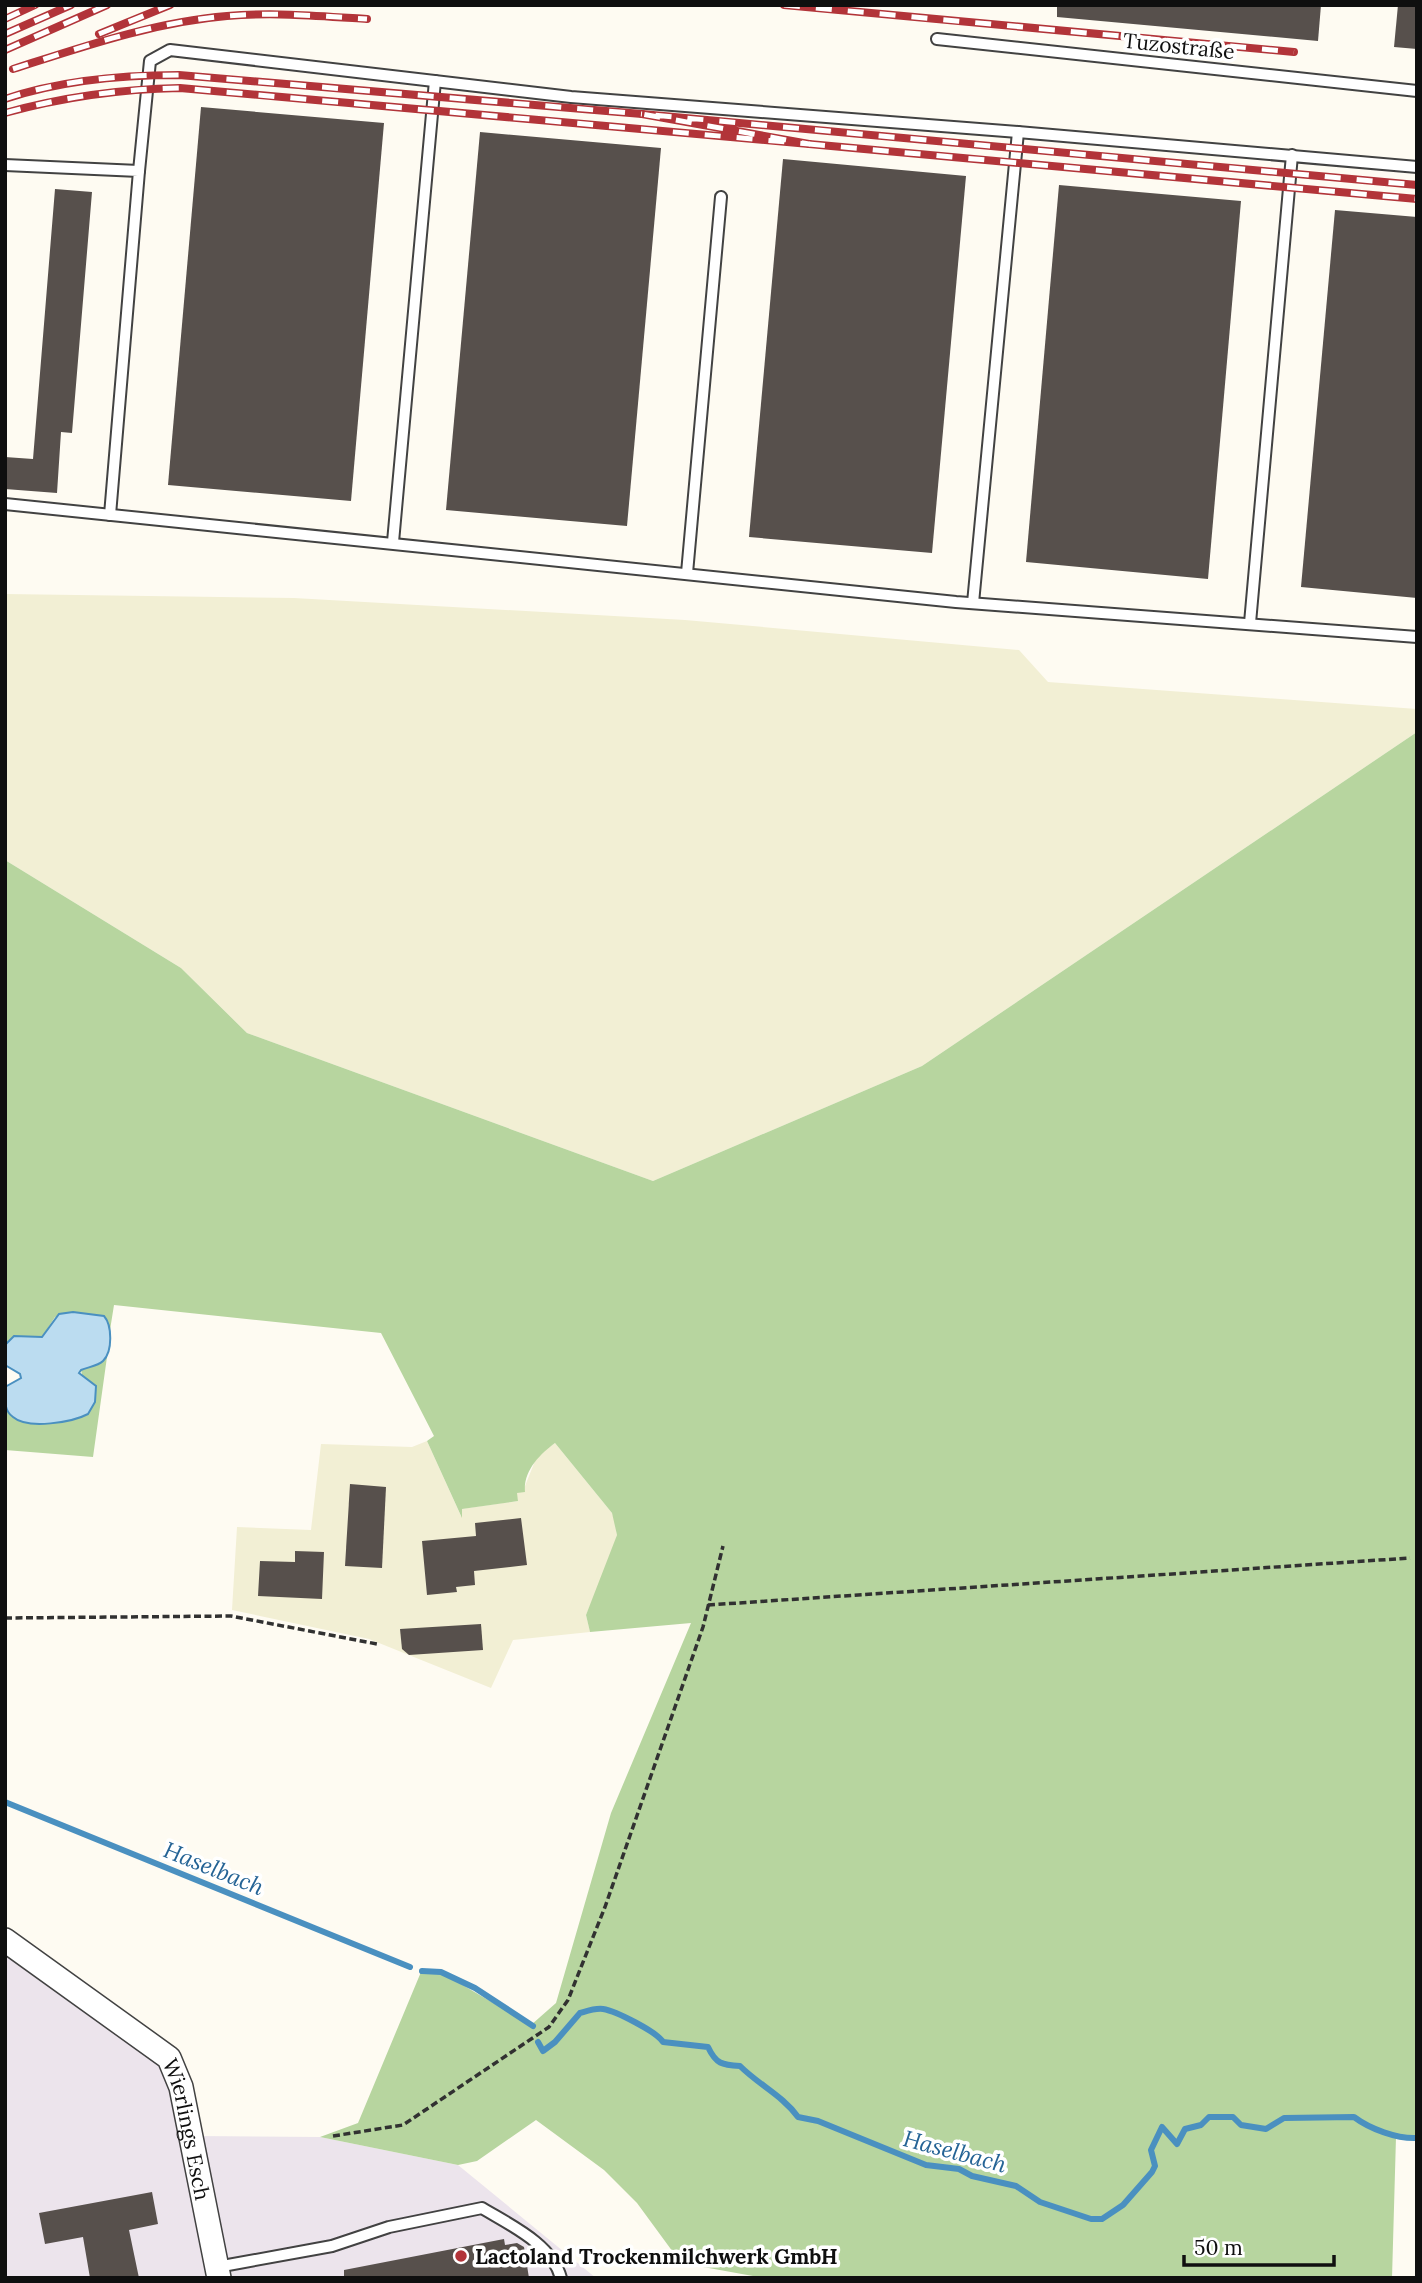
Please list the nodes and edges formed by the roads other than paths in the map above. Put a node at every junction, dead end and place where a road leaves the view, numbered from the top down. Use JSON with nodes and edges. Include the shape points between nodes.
{"nodes":[{"id":1,"x":937,"y":39,"type":"dead end"},
{"id":2,"x":435,"y":81,"type":"junction"},
{"id":3,"x":1417,"y":91,"type":"edge"},
{"id":4,"x":1018,"y":132,"type":"junction"},
{"id":5,"x":1292,"y":155,"type":"junction"},
{"id":6,"x":5,"y":165,"type":"edge"},
{"id":7,"x":1417,"y":167,"type":"edge"},
{"id":8,"x":139,"y":171,"type":"junction"},
{"id":9,"x":721,"y":197,"type":"dead end"},
{"id":10,"x":5,"y":504,"type":"edge"},
{"id":11,"x":110,"y":515,"type":"junction"},
{"id":12,"x":393,"y":542,"type":"junction"},
{"id":13,"x":687,"y":573,"type":"junction"},
{"id":14,"x":973,"y":603,"type":"junction"},
{"id":15,"x":1250,"y":623,"type":"junction"},
{"id":16,"x":1417,"y":637,"type":"edge"},
{"id":17,"x":5,"y":1940,"type":"edge"},
{"id":18,"x":218,"y":2273,"type":"edge"},
{"id":19,"x":561,"y":2278,"type":"edge"}],
"edges":[{"from":1,"to":3,"type":"lane","name":"Tuzostraße"},
{"from":2,"to":4,"type":"lane","via":[[570,97]]},
{"from":2,"to":8,"type":"lane","via":[[170,50],[150,61]]},
{"from":2,"to":12,"type":"lane"},
{"from":4,"to":5,"type":"lane"},
{"from":4,"to":14,"type":"lane"},
{"from":5,"to":7,"type":"lane"},
{"from":5,"to":15,"type":"lane"},
{"from":6,"to":8,"type":"lane"},
{"from":8,"to":11,"type":"lane"},
{"from":9,"to":13,"type":"lane"},
{"from":10,"to":11,"type":"lane"},
{"from":11,"to":12,"type":"lane"},
{"from":12,"to":13,"type":"lane"},
{"from":13,"to":14,"type":"lane"},
{"from":14,"to":15,"type":"lane"},
{"from":15,"to":16,"type":"lane"},
{"from":17,"to":18,"type":"street","name":"Wierlings Esch","via":[[169,2058],[181,2087]]},
{"from":18,"to":19,"type":"lane","via":[[332,2246],[389,2227],[482,2208],[530,2238],[558,2266]]}]}
